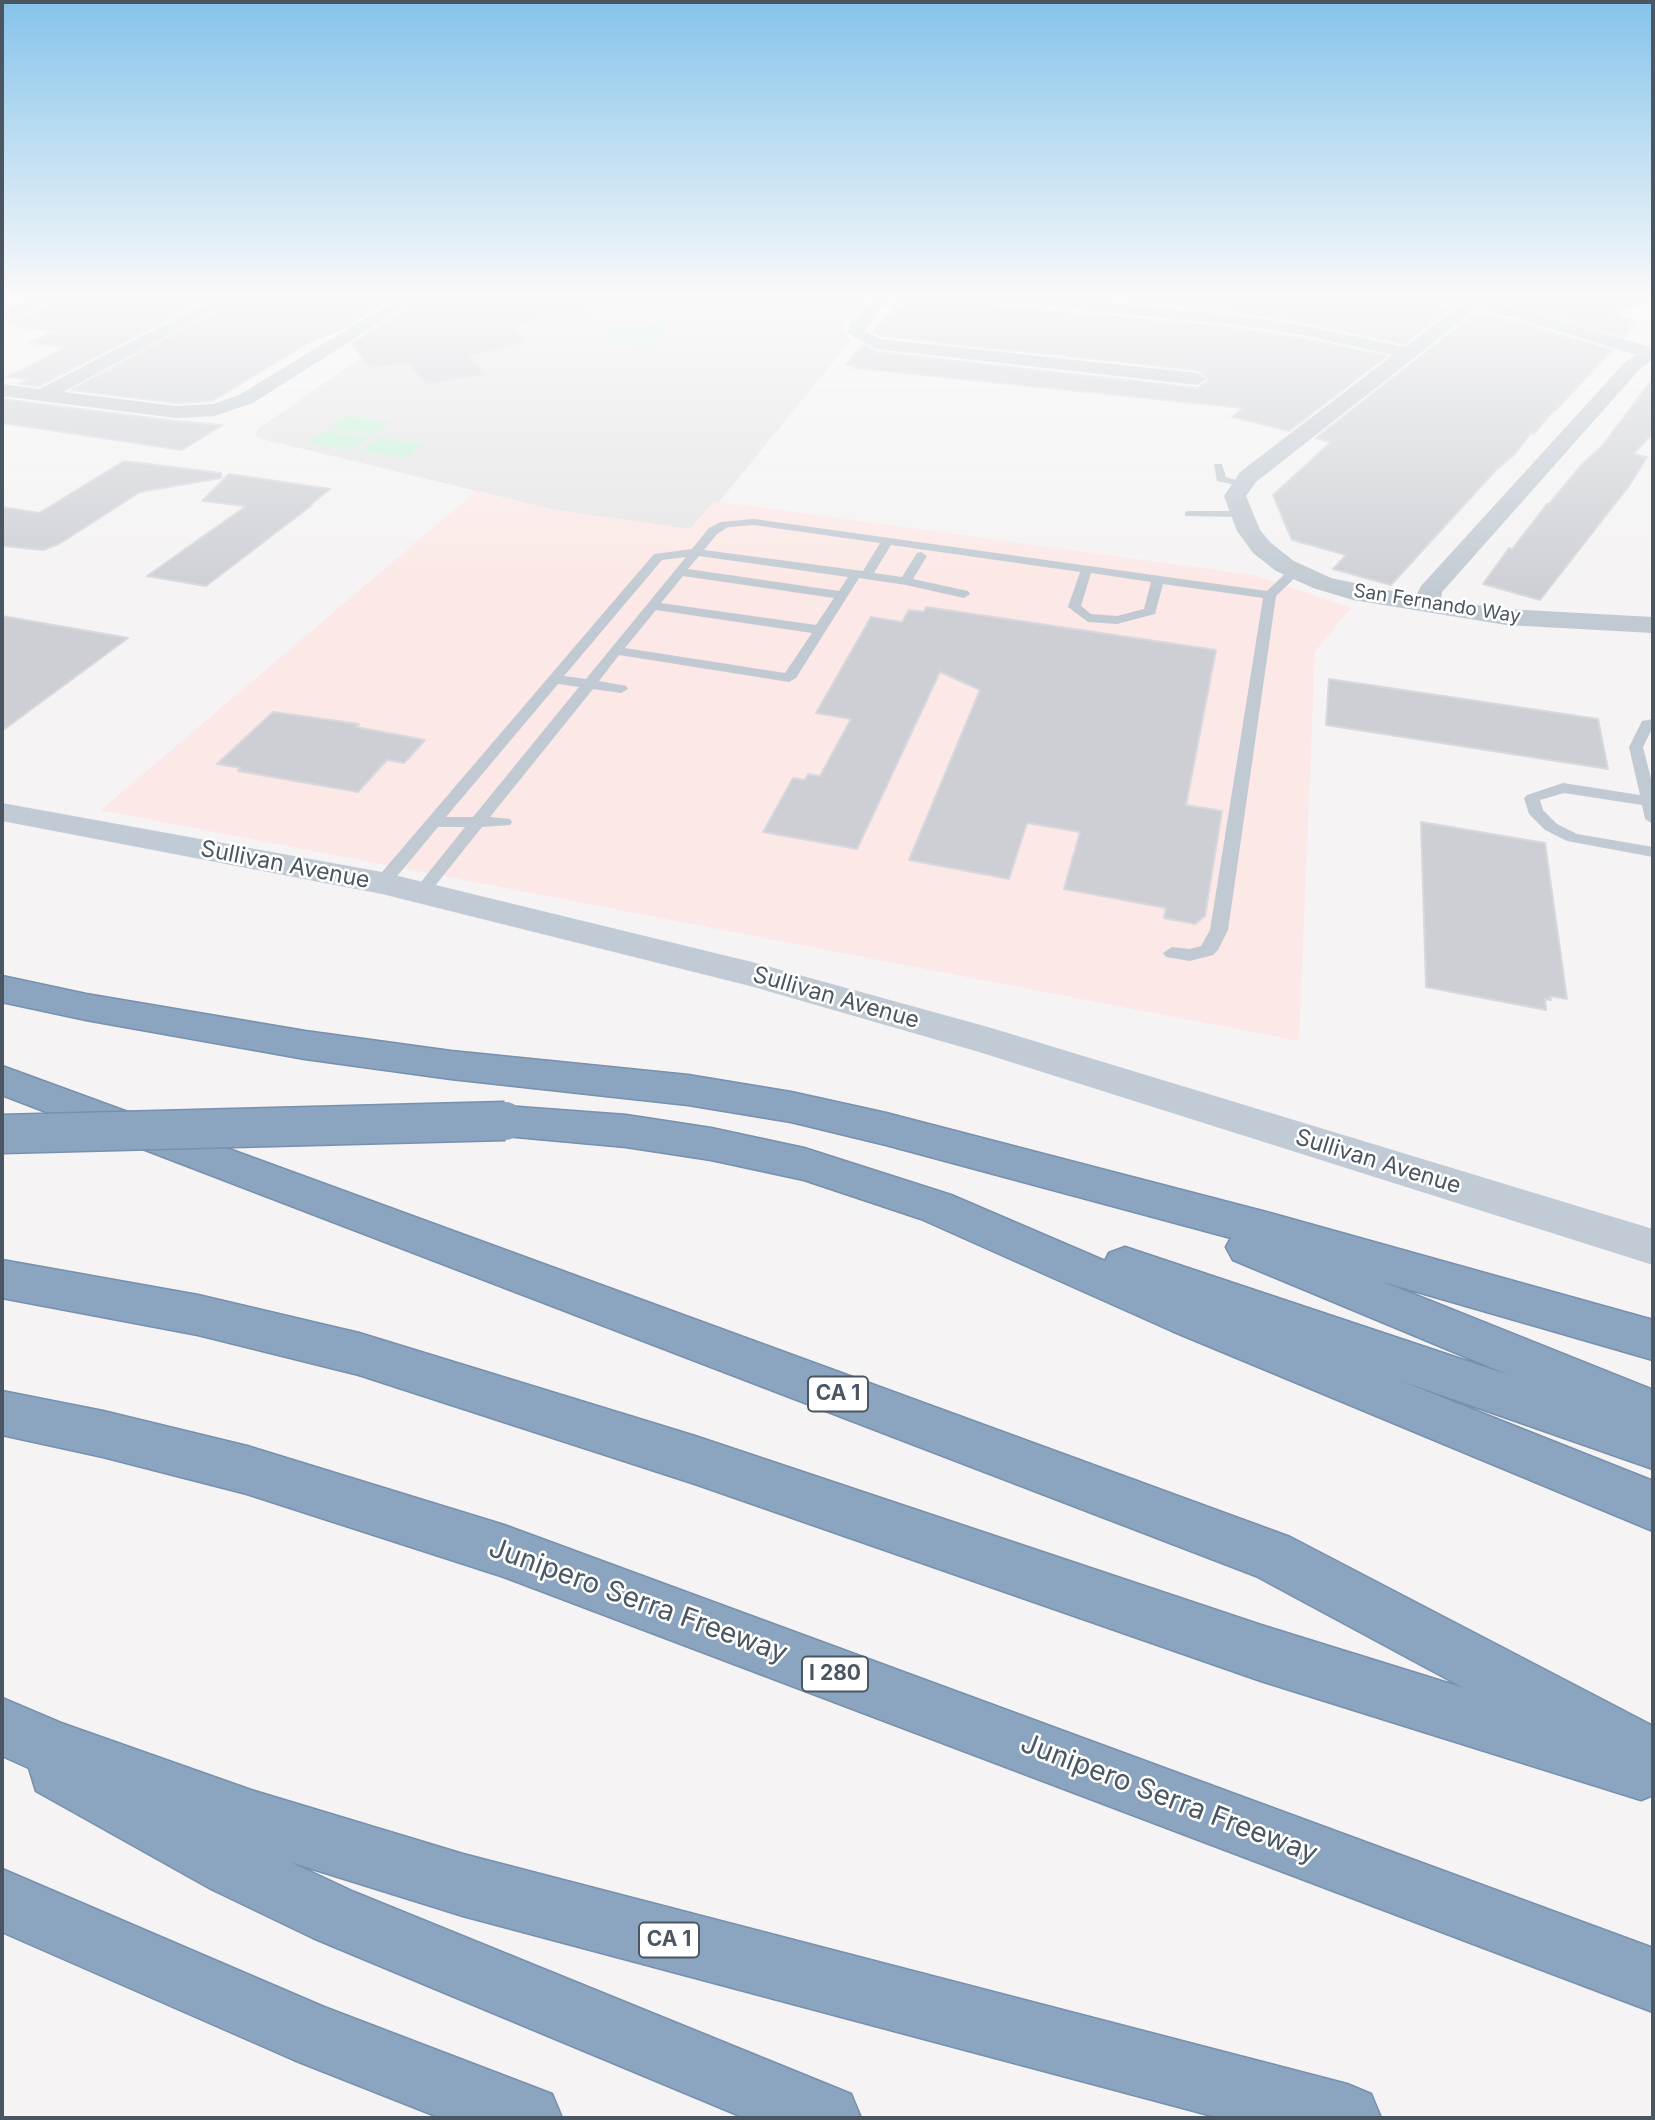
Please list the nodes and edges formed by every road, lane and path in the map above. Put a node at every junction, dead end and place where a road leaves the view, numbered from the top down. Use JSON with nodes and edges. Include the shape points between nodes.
{"nodes":[{"id":1,"x":49,"y":396,"type":"edge"},
{"id":2,"x":251,"y":396,"type":"edge"},
{"id":3,"x":1347,"y":396,"type":"edge"},
{"id":4,"x":1605,"y":396,"type":"edge"},
{"id":5,"x":1218,"y":466,"type":"dead end"},
{"id":6,"x":1241,"y":485,"type":"junction"},
{"id":7,"x":1189,"y":514,"type":"dead end"},
{"id":8,"x":1242,"y":514,"type":"junction"},
{"id":9,"x":888,"y":541,"type":"junction"},
{"id":10,"x":696,"y":552,"type":"junction"},
{"id":11,"x":921,"y":556,"type":"dead end"},
{"id":12,"x":1086,"y":571,"type":"junction"},
{"id":13,"x":1295,"y":571,"type":"junction"},
{"id":14,"x":681,"y":572,"type":"junction"},
{"id":15,"x":861,"y":575,"type":"junction"},
{"id":16,"x":1158,"y":580,"type":"junction"},
{"id":17,"x":906,"y":581,"type":"junction"},
{"id":18,"x":633,"y":586,"type":"junction"},
{"id":19,"x":665,"y":591,"type":"junction"},
{"id":20,"x":964,"y":594,"type":"dead end"},
{"id":21,"x":1269,"y":595,"type":"junction"},
{"id":22,"x":843,"y":596,"type":"junction"},
{"id":23,"x":653,"y":606,"type":"junction"},
{"id":24,"x":1427,"y":607,"type":"junction"},
{"id":25,"x":610,"y":614,"type":"junction"},
{"id":26,"x":642,"y":619,"type":"junction"},
{"id":27,"x":1653,"y":625,"type":"edge"},
{"id":28,"x":821,"y":631,"type":"junction"},
{"id":29,"x":617,"y":651,"type":"junction"},
{"id":30,"x":555,"y":679,"type":"junction"},
{"id":31,"x":589,"y":684,"type":"junction"},
{"id":32,"x":621,"y":689,"type":"dead end"},
{"id":33,"x":523,"y":716,"type":"junction"},
{"id":34,"x":559,"y":723,"type":"junction"},
{"id":35,"x":1653,"y":723,"type":"edge"},
{"id":36,"x":502,"y":766,"type":"junction"},
{"id":37,"x":1647,"y":769,"type":"edge"},
{"id":38,"x":1649,"y":801,"type":"junction"},
{"id":39,"x":2,"y":812,"type":"edge"},
{"id":40,"x":1653,"y":819,"type":"edge"},
{"id":41,"x":433,"y":822,"type":"junction"},
{"id":42,"x":504,"y":822,"type":"dead end"},
{"id":43,"x":477,"y":824,"type":"junction"},
{"id":44,"x":1653,"y":852,"type":"edge"},
{"id":45,"x":401,"y":888,"type":"junction"},
{"id":46,"x":1172,"y":953,"type":"dead end"},
{"id":47,"x":2,"y":989,"type":"edge"},
{"id":48,"x":2,"y":1080,"type":"edge"},
{"id":49,"x":2,"y":1134,"type":"edge"},
{"id":50,"x":1014,"y":1165,"type":"junction"},
{"id":51,"x":936,"y":1208,"type":"junction"},
{"id":52,"x":1653,"y":1247,"type":"edge"},
{"id":53,"x":2,"y":1279,"type":"edge"},
{"id":54,"x":1653,"y":1340,"type":"edge"},
{"id":55,"x":1653,"y":1412,"type":"edge"},
{"id":56,"x":2,"y":1413,"type":"edge"},
{"id":57,"x":1653,"y":1446,"type":"edge"},
{"id":58,"x":1653,"y":1506,"type":"edge"},
{"id":59,"x":2,"y":1727,"type":"edge"},
{"id":60,"x":2,"y":1735,"type":"edge"},
{"id":61,"x":1653,"y":1757,"type":"edge"},
{"id":62,"x":1653,"y":1774,"type":"edge"},
{"id":63,"x":2,"y":1900,"type":"edge"},
{"id":64,"x":1653,"y":1980,"type":"edge"},
{"id":65,"x":528,"y":2118,"type":"edge"},
{"id":66,"x":827,"y":2118,"type":"edge"},
{"id":67,"x":1347,"y":2118,"type":"edge"}],
"edges":[{"from":1,"to":2,"type":"street","via":[[176,412],[215,410]]},
{"from":3,"to":6,"type":"street","via":[[1285,440]]},
{"from":4,"to":24,"type":"street","via":[[1430,591]]},
{"from":5,"to":6,"type":"lane","via":[[1221,479]]},
{"from":6,"to":8,"type":"street","name":"San Fernando Way","via":[[1235,496]]},
{"from":7,"to":8,"type":"lane"},
{"from":8,"to":13,"type":"street","name":"San Fernando Way","via":[[1262,548]]},
{"from":9,"to":10,"type":"lane","via":[[739,522],[717,528]]},
{"from":9,"to":12,"type":"lane"},
{"from":9,"to":15,"type":"lane"},
{"from":10,"to":14,"type":"lane"},
{"from":10,"to":15,"type":"lane"},
{"from":10,"to":18,"type":"lane","via":[[659,557]]},
{"from":11,"to":17,"type":"lane"},
{"from":12,"to":16,"type":"lane"},
{"from":12,"to":16,"type":"lane","via":[[1074,607],[1088,618],[1117,620],[1150,611]]},
{"from":13,"to":21,"type":"lane"},
{"from":13,"to":24,"type":"street","name":"San Fernando Way","via":[[1336,588]]},
{"from":14,"to":19,"type":"lane"},
{"from":14,"to":22,"type":"lane"},
{"from":15,"to":17,"type":"lane"},
{"from":15,"to":22,"type":"lane"},
{"from":16,"to":21,"type":"lane"},
{"from":17,"to":20,"type":"lane"},
{"from":18,"to":19,"type":"lane"},
{"from":18,"to":25,"type":"lane"},
{"from":19,"to":23,"type":"lane"},
{"from":21,"to":46,"type":"lane","via":[[1219,930],[1207,951]]},
{"from":22,"to":28,"type":"lane"},
{"from":23,"to":26,"type":"lane"},
{"from":23,"to":28,"type":"lane"},
{"from":24,"to":27,"type":"street","name":"San Fernando Way","via":[[1506,617]]},
{"from":25,"to":26,"type":"lane"},
{"from":25,"to":30,"type":"lane"},
{"from":26,"to":29,"type":"lane"},
{"from":28,"to":29,"type":"lane","via":[[789,678]]},
{"from":29,"to":31,"type":"lane"},
{"from":30,"to":31,"type":"lane"},
{"from":30,"to":33,"type":"lane"},
{"from":31,"to":32,"type":"lane"},
{"from":31,"to":34,"type":"lane"},
{"from":33,"to":34,"type":"lane"},
{"from":33,"to":36,"type":"lane"},
{"from":34,"to":36,"type":"lane"},
{"from":35,"to":37,"type":"lane","via":[[1647,724],[1636,747]]},
{"from":36,"to":41,"type":"lane"},
{"from":36,"to":43,"type":"lane"},
{"from":37,"to":38,"type":"lane"},
{"from":38,"to":40,"type":"lane"},
{"from":38,"to":44,"type":"lane","via":[[1563,788],[1532,798],[1535,811],[1551,827],[1573,838]]},
{"from":39,"to":45,"type":"street","name":"Sullivan Avenue"},
{"from":41,"to":43,"type":"lane"},
{"from":41,"to":45,"type":"lane"},
{"from":42,"to":43,"type":"lane"},
{"from":43,"to":45,"type":"lane"},
{"from":45,"to":52,"type":"street","name":"Sullivan Avenue","via":[[827,994]]},
{"from":47,"to":50,"type":"highway","via":[[305,1045],[745,1099],[851,1121]]},
{"from":48,"to":61,"type":"highway","number":"CA 1","via":[[1271,1556]]},
{"from":49,"to":51,"type":"highway","bridge":true,"via":[[505,1121],[626,1131],[754,1152]]},
{"from":50,"to":54,"type":"highway","via":[[1270,1231]]},
{"from":50,"to":55,"type":"highway","via":[[1216,1234]]},
{"from":51,"to":57,"type":"highway","via":[[1197,1290]]},
{"from":51,"to":58,"type":"highway","via":[[1177,1312]]},
{"from":53,"to":62,"type":"highway","via":[[198,1315],[429,1374],[1261,1653]]},
{"from":56,"to":64,"type":"highway","name":"Junipero Serra Freeway","number":"I 280","via":[[247,1470],[504,1551]]},
{"from":59,"to":67,"type":"highway","number":"CA 1","via":[[251,1820],[451,1881]]},
{"from":60,"to":66,"type":"highway","via":[[136,1816],[335,1916]]},
{"from":63,"to":65,"type":"highway","via":[[317,2037]]}]}
